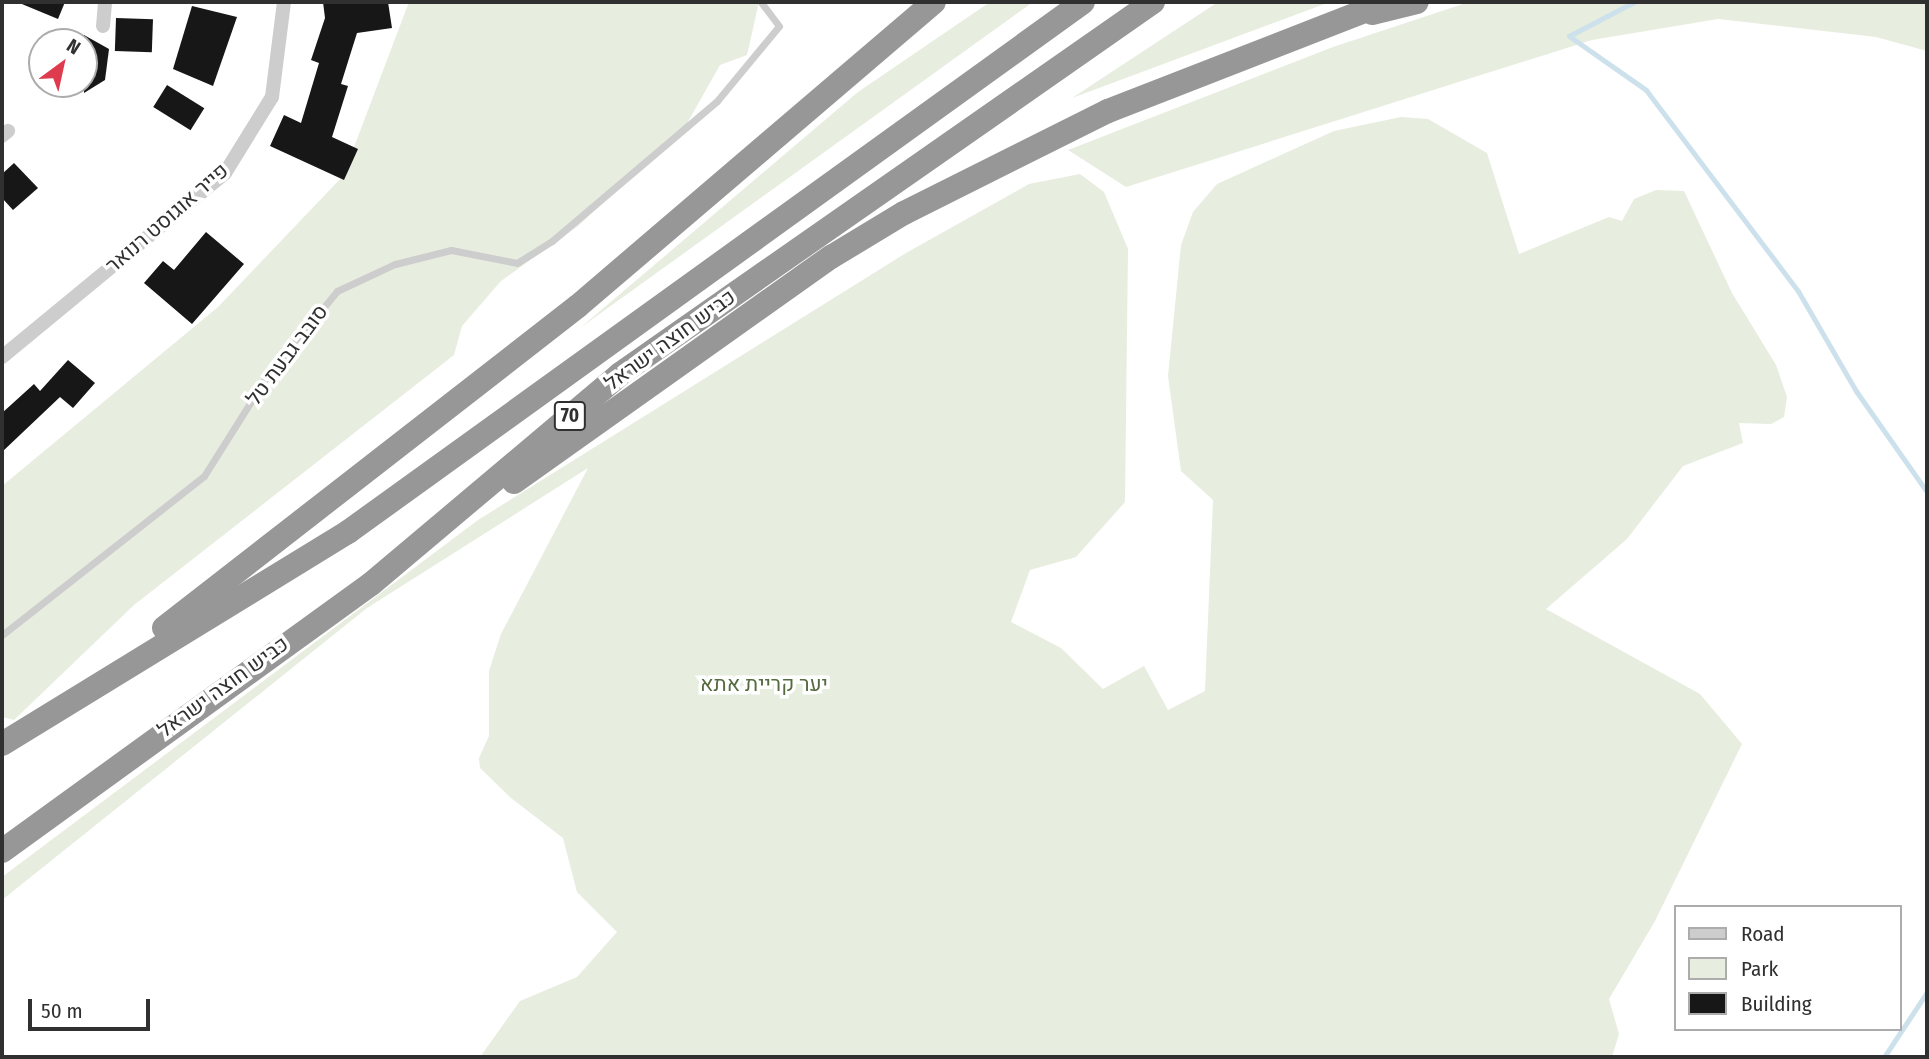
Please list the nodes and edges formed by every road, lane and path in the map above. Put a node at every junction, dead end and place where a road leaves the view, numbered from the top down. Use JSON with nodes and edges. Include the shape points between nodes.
{"nodes":[{"id":1,"x":106,"y":2,"type":"edge"},
{"id":2,"x":284,"y":2,"type":"edge"},
{"id":3,"x":761,"y":2,"type":"edge"},
{"id":4,"x":934,"y":2,"type":"edge"},
{"id":5,"x":949,"y":2,"type":"edge"},
{"id":6,"x":1083,"y":2,"type":"edge"},
{"id":7,"x":1153,"y":2,"type":"edge"},
{"id":8,"x":1388,"y":2,"type":"edge"},
{"id":9,"x":1416,"y":2,"type":"edge"},
{"id":10,"x":103,"y":26,"type":"dead end"},
{"id":11,"x":1314,"y":28,"type":"junction"},
{"id":12,"x":830,"y":94,"type":"junction"},
{"id":13,"x":2,"y":357,"type":"edge"},
{"id":14,"x":371,"y":584,"type":"junction"},
{"id":15,"x":2,"y":635,"type":"edge"},
{"id":16,"x":2,"y":744,"type":"edge"},
{"id":17,"x":2,"y":851,"type":"edge"}],
"edges":[{"from":1,"to":10,"type":"street"},
{"from":2,"to":13,"type":"street","name":"פייר אוגוסט רנואר","via":[[272,97],[225,173]]},
{"from":3,"to":15,"type":"lane","name":"סובב גבעת טל","via":[[779,26],[717,101],[552,241],[517,264],[451,250],[395,264],[337,291],[267,376],[204,476]]},
{"from":4,"to":12,"type":"highway"},
{"from":5,"to":12,"type":"highway"},
{"from":6,"to":16,"type":"highway","name":"כביש חוצה ישראל","number":"70","via":[[348,532]]},
{"from":7,"to":14,"type":"highway","name":"כביש חוצה ישראל","number":"70","via":[[620,374]]},
{"from":8,"to":11,"type":"highway"},
{"from":9,"to":11,"type":"highway"},
{"from":11,"to":14,"type":"highway","via":[[1027,147],[894,219],[831,257]]},
{"from":12,"to":16,"type":"highway","via":[[268,553]]},
{"from":14,"to":17,"type":"highway","name":"כביש חוצה ישראל","number":"70","via":[[211,693]]}]}
